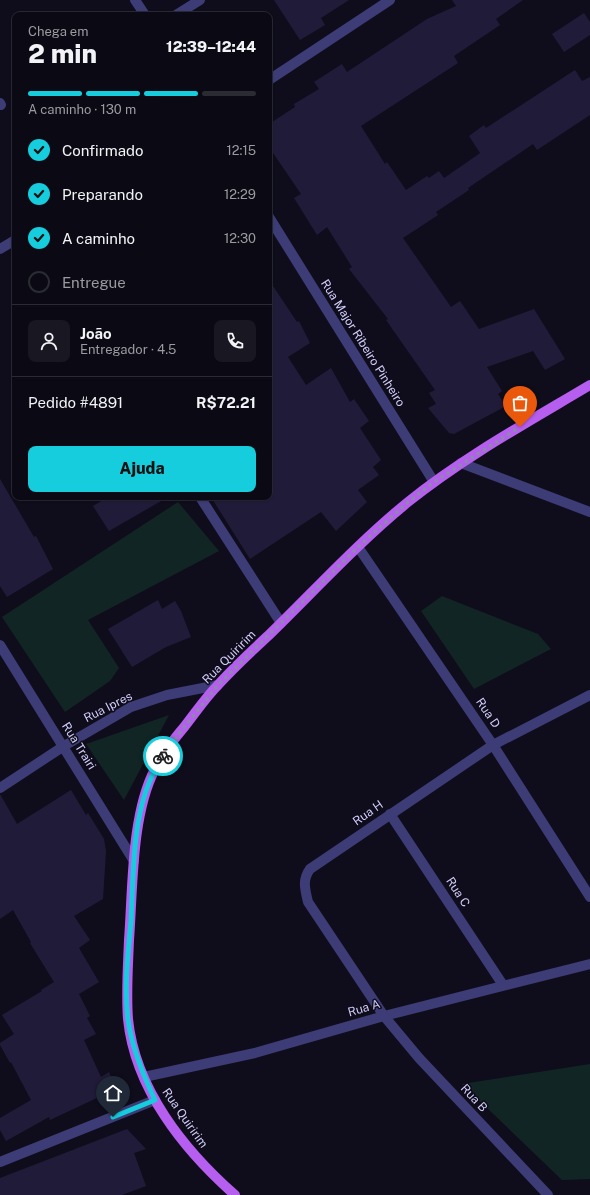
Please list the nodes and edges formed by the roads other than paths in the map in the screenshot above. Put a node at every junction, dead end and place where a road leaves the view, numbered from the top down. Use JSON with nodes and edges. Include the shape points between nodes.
{"nodes":[{"id":1,"x":135,"y":0,"type":"edge"},
{"id":2,"x":200,"y":0,"type":"edge"},
{"id":3,"x":390,"y":0,"type":"edge"},
{"id":4,"x":143,"y":12,"type":"edge"},
{"id":5,"x":181,"y":12,"type":"edge"},
{"id":6,"x":272,"y":78,"type":"edge"},
{"id":7,"x":272,"y":222,"type":"edge"},
{"id":8,"x":12,"y":242,"type":"edge"},
{"id":9,"x":0,"y":250,"type":"edge"},
{"id":10,"x":590,"y":385,"type":"edge"},
{"id":11,"x":462,"y":463,"type":"junction"},
{"id":12,"x":434,"y":482,"type":"junction"},
{"id":13,"x":202,"y":500,"type":"edge"},
{"id":14,"x":590,"y":512,"type":"edge"},
{"id":15,"x":358,"y":547,"type":"junction"},
{"id":16,"x":281,"y":623,"type":"junction"},
{"id":17,"x":0,"y":645,"type":"edge"},
{"id":18,"x":218,"y":685,"type":"junction"},
{"id":19,"x":590,"y":695,"type":"edge"},
{"id":20,"x":494,"y":745,"type":"junction"},
{"id":21,"x":64,"y":746,"type":"junction"},
{"id":22,"x":0,"y":788,"type":"edge"},
{"id":23,"x":390,"y":814,"type":"junction"},
{"id":24,"x":134,"y":861,"type":"junction"},
{"id":25,"x":590,"y":897,"type":"edge"},
{"id":26,"x":590,"y":964,"type":"edge"},
{"id":27,"x":504,"y":985,"type":"junction"},
{"id":28,"x":384,"y":1016,"type":"junction"},
{"id":29,"x":144,"y":1077,"type":"junction"},
{"id":30,"x":155,"y":1100,"type":"junction"},
{"id":31,"x":0,"y":1162,"type":"edge"},
{"id":32,"x":235,"y":1195,"type":"edge"},
{"id":33,"x":548,"y":1195,"type":"edge"}],
"edges":[{"from":1,"to":4,"type":"street"},
{"from":2,"to":5,"type":"street"},
{"from":3,"to":6,"type":"street"},
{"from":7,"to":12,"type":"street","name":"Rua Major Ribeiro Pinheiro"},
{"from":8,"to":9,"type":"street"},
{"from":10,"to":11,"type":"main road","name":"Rua Quiririm"},
{"from":11,"to":12,"type":"main road","name":"Rua Quiririm"},
{"from":11,"to":14,"type":"street"},
{"from":12,"to":15,"type":"main road","name":"Rua Quiririm"},
{"from":13,"to":16,"type":"street"},
{"from":15,"to":16,"type":"main road","name":"Rua Quiririm"},
{"from":15,"to":20,"type":"street","name":"Rua D"},
{"from":16,"to":18,"type":"main road","name":"Rua Quiririm"},
{"from":17,"to":21,"type":"street","name":"Rua Trairi"},
{"from":18,"to":21,"type":"street","name":"Rua Ipres","via":[[167,695],[131,707]]},
{"from":18,"to":24,"type":"main road","name":"Rua Quiririm","via":[[155,768],[139,819]]},
{"from":19,"to":20,"type":"street","name":"Rua H"},
{"from":20,"to":23,"type":"street","name":"Rua H"},
{"from":20,"to":25,"type":"street","name":"Rua D"},
{"from":21,"to":22,"type":"street","name":"Rua Ipres"},
{"from":21,"to":24,"type":"street","name":"Rua Trairi"},
{"from":23,"to":27,"type":"street","name":"Rua C"},
{"from":23,"to":28,"type":"street","name":"Rua H","via":[[310,869],[305,876],[308,902]]},
{"from":24,"to":29,"type":"main road","name":"Rua Quiririm","via":[[127,979],[128,1020],[134,1050]]},
{"from":26,"to":27,"type":"street","name":"Rua A"},
{"from":27,"to":28,"type":"street","name":"Rua A"},
{"from":28,"to":29,"type":"street","name":"Rua A","via":[[255,1053]]},
{"from":28,"to":33,"type":"street","name":"Rua B","via":[[419,1058]]},
{"from":29,"to":30,"type":"main road","name":"Rua Quiririm"},
{"from":30,"to":31,"type":"street"},
{"from":30,"to":32,"type":"main road","name":"Rua Quiririm","via":[[178,1135],[198,1159]]}]}
